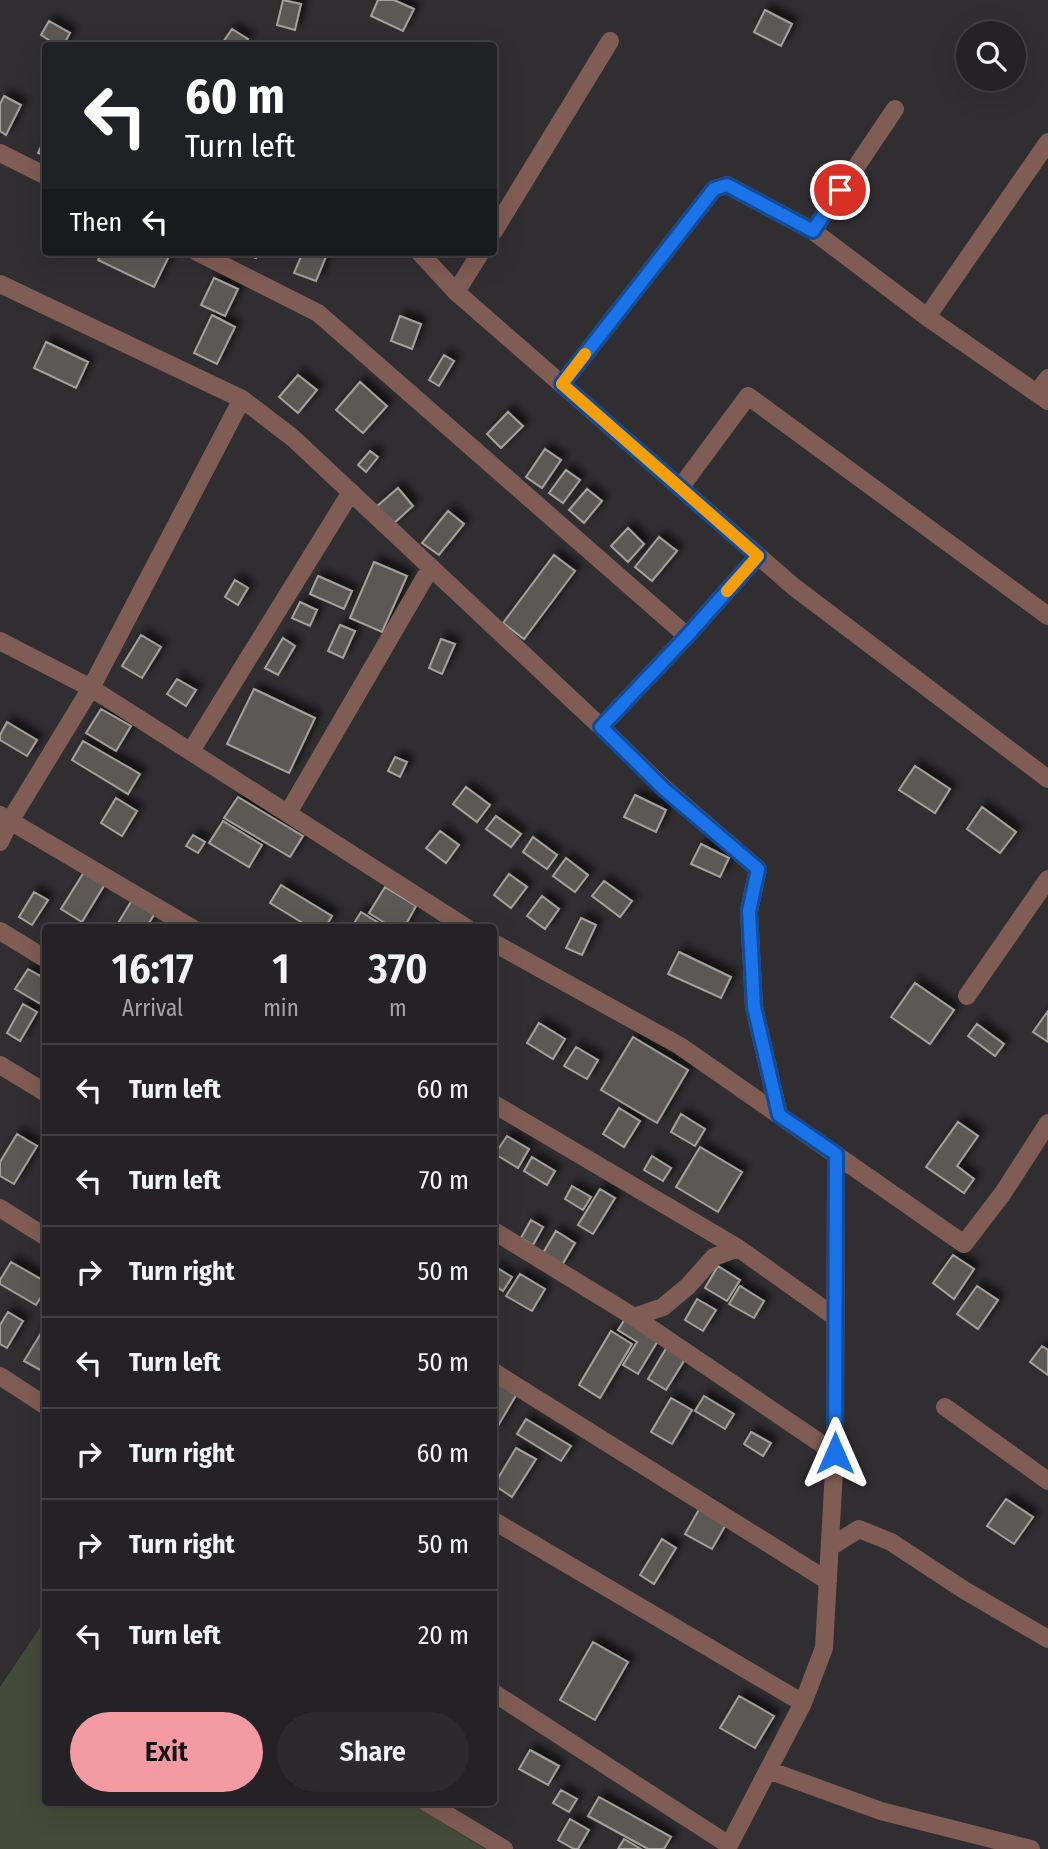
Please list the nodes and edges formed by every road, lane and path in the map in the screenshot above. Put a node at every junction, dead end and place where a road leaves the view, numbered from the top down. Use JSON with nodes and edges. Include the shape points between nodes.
{"nodes":[{"id":1,"x":610,"y":41,"type":"dead end"},
{"id":2,"x":895,"y":109,"type":"dead end"},
{"id":3,"x":1048,"y":142,"type":"edge"},
{"id":4,"x":0,"y":153,"type":"edge"},
{"id":5,"x":42,"y":174,"type":"edge"},
{"id":6,"x":497,"y":226,"type":"edge"},
{"id":7,"x":813,"y":231,"type":"junction"},
{"id":8,"x":205,"y":256,"type":"edge"},
{"id":9,"x":423,"y":256,"type":"edge"},
{"id":10,"x":479,"y":256,"type":"edge"},
{"id":11,"x":0,"y":284,"type":"edge"},
{"id":12,"x":457,"y":292,"type":"junction"},
{"id":13,"x":927,"y":317,"type":"junction"},
{"id":14,"x":1048,"y":377,"type":"edge"},
{"id":15,"x":562,"y":384,"type":"junction"},
{"id":16,"x":1043,"y":397,"type":"edge"},
{"id":17,"x":242,"y":399,"type":"junction"},
{"id":18,"x":680,"y":488,"type":"junction"},
{"id":19,"x":351,"y":492,"type":"junction"},
{"id":20,"x":758,"y":556,"type":"junction"},
{"id":21,"x":431,"y":567,"type":"junction"},
{"id":22,"x":1048,"y":616,"type":"edge"},
{"id":23,"x":687,"y":636,"type":"junction"},
{"id":24,"x":0,"y":641,"type":"edge"},
{"id":25,"x":91,"y":688,"type":"junction"},
{"id":26,"x":601,"y":727,"type":"junction"},
{"id":27,"x":191,"y":751,"type":"junction"},
{"id":28,"x":1048,"y":779,"type":"edge"},
{"id":29,"x":288,"y":813,"type":"junction"},
{"id":30,"x":5,"y":818,"type":"edge"},
{"id":31,"x":0,"y":842,"type":"edge"},
{"id":32,"x":1048,"y":879,"type":"edge"},
{"id":33,"x":185,"y":924,"type":"edge"},
{"id":34,"x":461,"y":924,"type":"edge"},
{"id":35,"x":0,"y":932,"type":"edge"},
{"id":36,"x":497,"y":945,"type":"edge"},
{"id":37,"x":42,"y":957,"type":"edge"},
{"id":38,"x":967,"y":996,"type":"dead end"},
{"id":39,"x":0,"y":1065,"type":"edge"},
{"id":40,"x":42,"y":1091,"type":"edge"},
{"id":41,"x":497,"y":1106,"type":"edge"},
{"id":42,"x":779,"y":1115,"type":"junction"},
{"id":43,"x":1048,"y":1123,"type":"edge"},
{"id":44,"x":836,"y":1154,"type":"junction"},
{"id":45,"x":0,"y":1208,"type":"edge"},
{"id":46,"x":497,"y":1233,"type":"edge"},
{"id":47,"x":42,"y":1234,"type":"edge"},
{"id":48,"x":738,"y":1248,"type":"junction"},
{"id":49,"x":634,"y":1317,"type":"junction"},
{"id":50,"x":835,"y":1317,"type":"junction"},
{"id":51,"x":497,"y":1374,"type":"edge"},
{"id":52,"x":0,"y":1376,"type":"edge"},
{"id":53,"x":42,"y":1402,"type":"edge"},
{"id":54,"x":945,"y":1407,"type":"dead end"},
{"id":55,"x":835,"y":1453,"type":"junction"},
{"id":56,"x":1048,"y":1481,"type":"edge"},
{"id":57,"x":497,"y":1523,"type":"edge"},
{"id":58,"x":830,"y":1546,"type":"junction"},
{"id":59,"x":828,"y":1581,"type":"junction"},
{"id":60,"x":1048,"y":1639,"type":"edge"},
{"id":61,"x":497,"y":1695,"type":"edge"},
{"id":62,"x":803,"y":1703,"type":"junction"},
{"id":63,"x":768,"y":1770,"type":"junction"},
{"id":64,"x":433,"y":1806,"type":"edge"},
{"id":65,"x":728,"y":1847,"type":"edge"},
{"id":66,"x":504,"y":1849,"type":"edge"},
{"id":67,"x":1031,"y":1849,"type":"edge"}],
"edges":[{"from":1,"to":6,"type":"street"},
{"from":2,"to":7,"type":"street"},
{"from":3,"to":13,"type":"street"},
{"from":4,"to":5,"type":"street"},
{"from":7,"to":13,"type":"street"},
{"from":7,"to":15,"type":"street","via":[[727,185],[714,189]]},
{"from":8,"to":23,"type":"street","via":[[318,313]]},
{"from":9,"to":12,"type":"street"},
{"from":10,"to":12,"type":"street"},
{"from":11,"to":17,"type":"street"},
{"from":12,"to":15,"type":"street"},
{"from":13,"to":16,"type":"street"},
{"from":14,"to":16,"type":"street"},
{"from":15,"to":18,"type":"street"},
{"from":17,"to":19,"type":"street"},
{"from":17,"to":25,"type":"street"},
{"from":18,"to":20,"type":"street"},
{"from":18,"to":22,"type":"street","via":[[748,396]]},
{"from":19,"to":21,"type":"street"},
{"from":19,"to":27,"type":"street"},
{"from":20,"to":23,"type":"street"},
{"from":20,"to":28,"type":"street"},
{"from":21,"to":26,"type":"street"},
{"from":21,"to":29,"type":"street"},
{"from":23,"to":26,"type":"street"},
{"from":24,"to":25,"type":"street"},
{"from":25,"to":27,"type":"street"},
{"from":25,"to":30,"type":"street"},
{"from":26,"to":42,"type":"street","via":[[664,789],[758,869],[749,911],[754,1007]]},
{"from":27,"to":29,"type":"street"},
{"from":29,"to":34,"type":"street"},
{"from":30,"to":31,"type":"street"},
{"from":30,"to":33,"type":"street"},
{"from":32,"to":38,"type":"street"},
{"from":35,"to":37,"type":"street"},
{"from":36,"to":42,"type":"street","via":[[680,1046]]},
{"from":39,"to":40,"type":"street"},
{"from":41,"to":48,"type":"street"},
{"from":42,"to":44,"type":"street"},
{"from":43,"to":44,"type":"street","via":[[964,1244]]},
{"from":44,"to":50,"type":"street"},
{"from":45,"to":47,"type":"street"},
{"from":46,"to":49,"type":"street"},
{"from":48,"to":49,"type":"street","via":[[714,1257],[663,1307]]},
{"from":48,"to":50,"type":"street"},
{"from":49,"to":55,"type":"street"},
{"from":50,"to":55,"type":"street"},
{"from":51,"to":59,"type":"street"},
{"from":52,"to":53,"type":"street"},
{"from":54,"to":56,"type":"street"},
{"from":55,"to":58,"type":"street"},
{"from":57,"to":62,"type":"street"},
{"from":58,"to":59,"type":"street"},
{"from":58,"to":60,"type":"street","via":[[859,1529],[891,1542]]},
{"from":59,"to":62,"type":"street","via":[[824,1648]]},
{"from":61,"to":65,"type":"street"},
{"from":62,"to":63,"type":"street"},
{"from":63,"to":65,"type":"street"},
{"from":63,"to":67,"type":"street","via":[[881,1811]]},
{"from":64,"to":66,"type":"street"}]}
